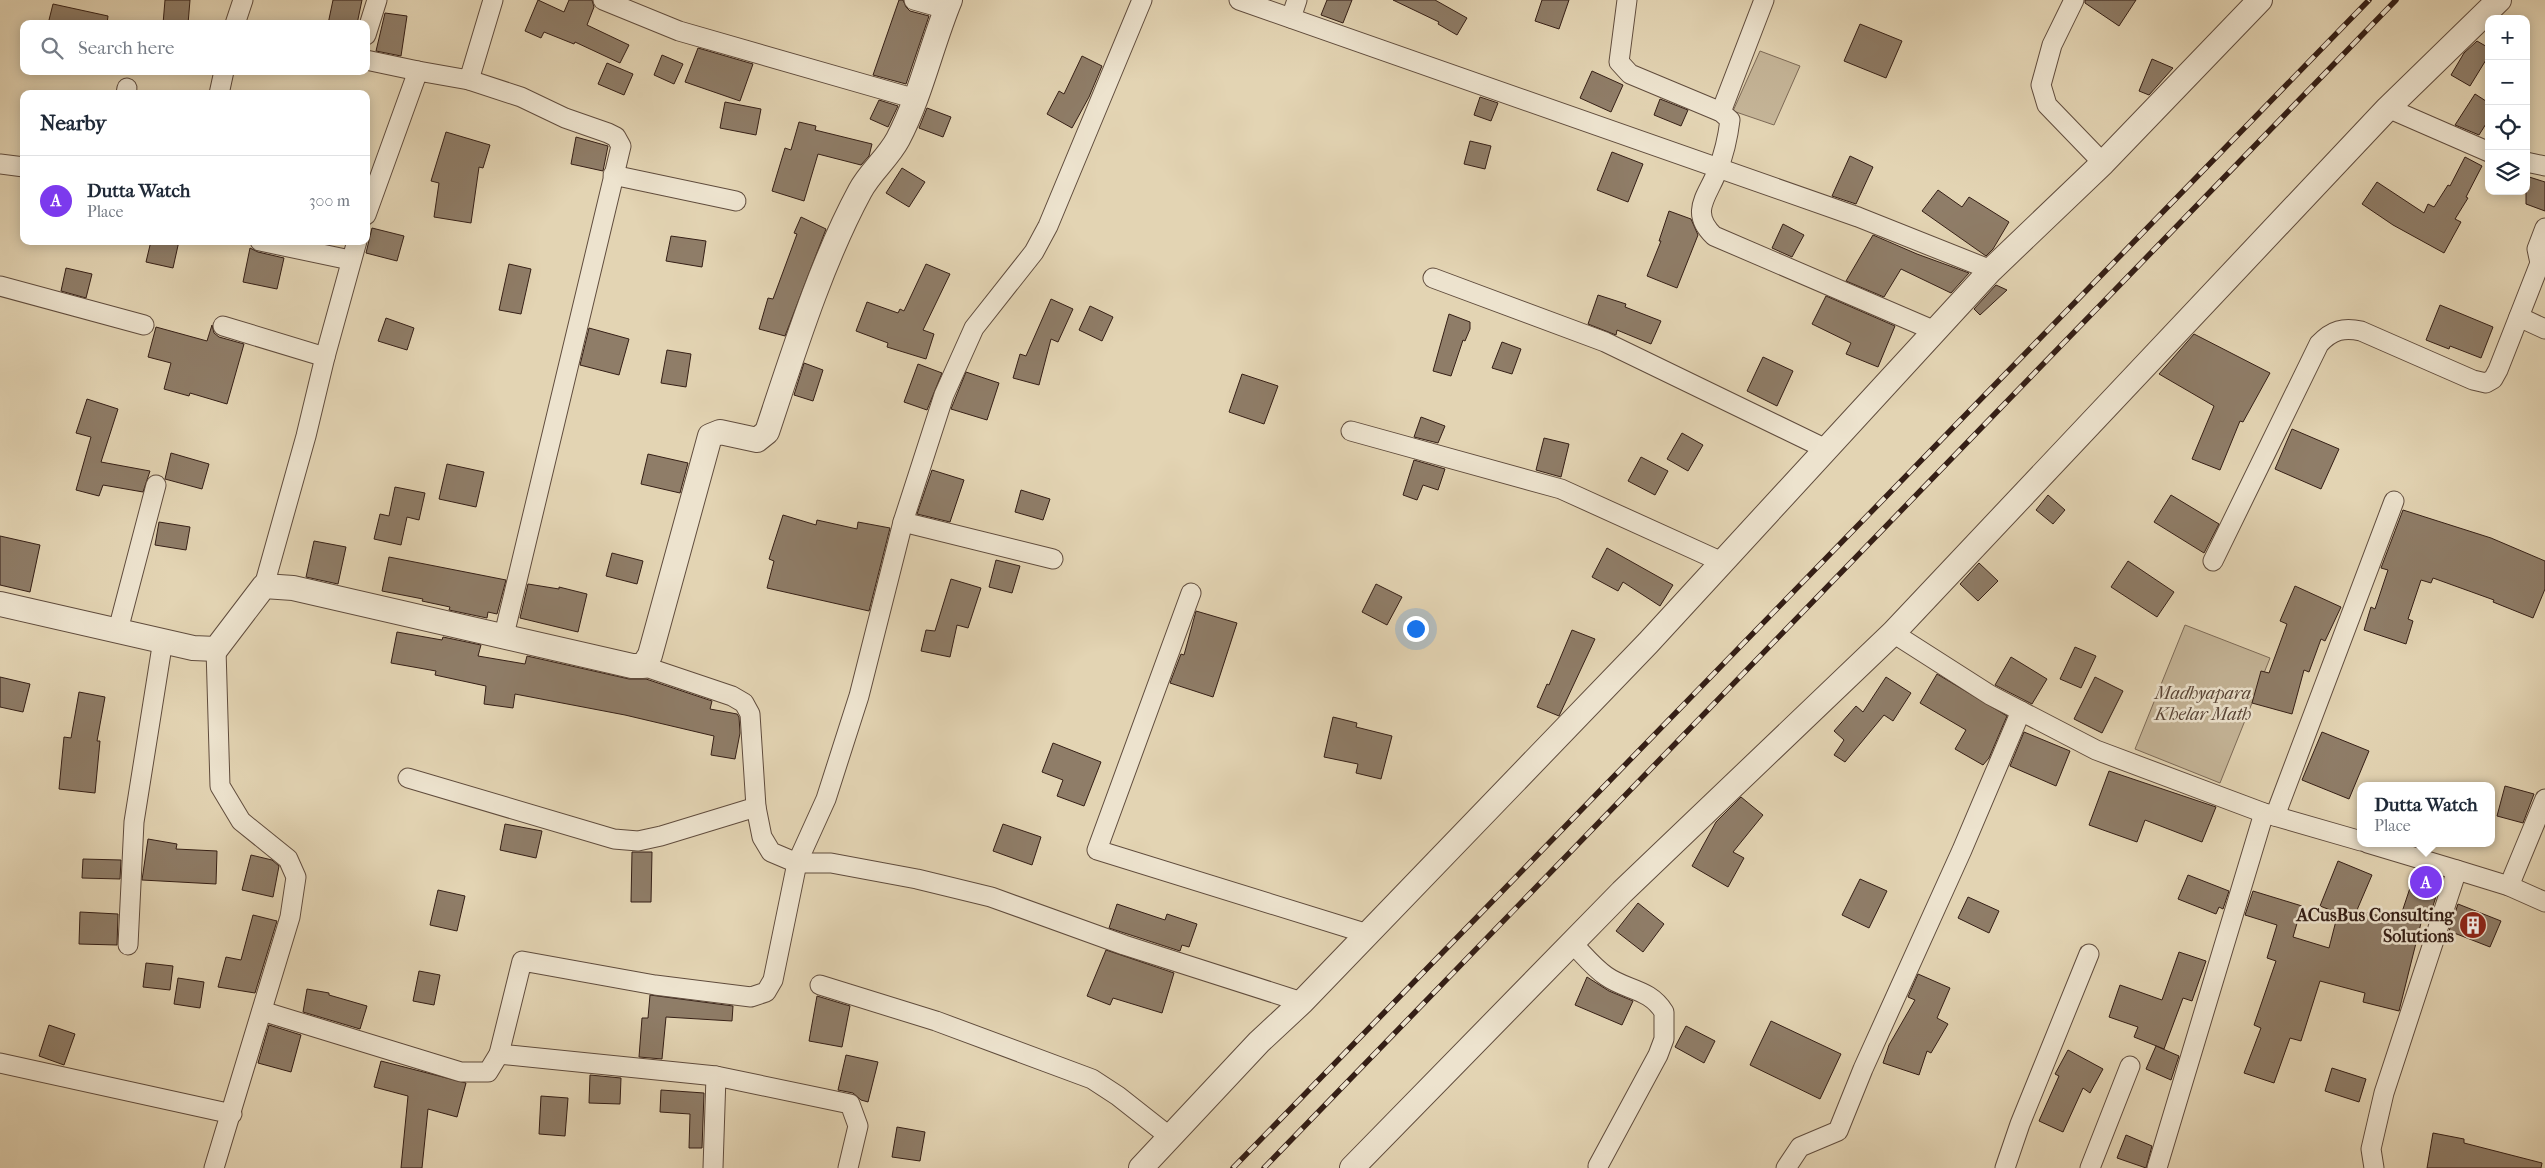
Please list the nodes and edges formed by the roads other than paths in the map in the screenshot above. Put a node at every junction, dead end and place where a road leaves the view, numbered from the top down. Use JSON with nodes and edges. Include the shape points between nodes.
{"nodes":[{"id":1,"x":243,"y":0,"type":"edge"},
{"id":2,"x":377,"y":0,"type":"edge"},
{"id":3,"x":493,"y":0,"type":"edge"},
{"id":4,"x":603,"y":0,"type":"edge"},
{"id":5,"x":914,"y":0,"type":"edge"},
{"id":6,"x":1142,"y":0,"type":"edge"},
{"id":7,"x":1239,"y":0,"type":"edge"},
{"id":8,"x":1297,"y":0,"type":"edge"},
{"id":9,"x":1627,"y":0,"type":"edge"},
{"id":10,"x":1764,"y":0,"type":"edge"},
{"id":11,"x":2074,"y":0,"type":"edge"},
{"id":12,"x":2260,"y":0,"type":"edge"},
{"id":13,"x":2499,"y":0,"type":"edge"},
{"id":14,"x":948,"y":5,"type":"edge"},
{"id":15,"x":1291,"y":18,"type":"junction"},
{"id":16,"x":236,"y":20,"type":"edge"},
{"id":17,"x":370,"y":22,"type":"edge"},
{"id":18,"x":370,"y":61,"type":"edge"},
{"id":19,"x":418,"y":71,"type":"junction"},
{"id":20,"x":223,"y":75,"type":"edge"},
{"id":21,"x":469,"y":80,"type":"junction"},
{"id":22,"x":221,"y":90,"type":"edge"},
{"id":23,"x":916,"y":100,"type":"junction"},
{"id":24,"x":2388,"y":108,"type":"junction"},
{"id":25,"x":1721,"y":112,"type":"junction"},
{"id":26,"x":2485,"y":150,"type":"edge"},
{"id":27,"x":2103,"y":163,"type":"junction"},
{"id":28,"x":2530,"y":163,"type":"edge"},
{"id":29,"x":0,"y":164,"type":"edge"},
{"id":30,"x":2545,"y":166,"type":"edge"},
{"id":31,"x":20,"y":167,"type":"edge"},
{"id":32,"x":1718,"y":170,"type":"junction"},
{"id":33,"x":613,"y":175,"type":"junction"},
{"id":34,"x":736,"y":201,"type":"dead end"},
{"id":35,"x":370,"y":203,"type":"edge"},
{"id":36,"x":2545,"y":228,"type":"edge"},
{"id":37,"x":279,"y":245,"type":"edge"},
{"id":38,"x":356,"y":245,"type":"edge"},
{"id":39,"x":350,"y":260,"type":"junction"},
{"id":40,"x":1991,"y":270,"type":"junction"},
{"id":41,"x":1433,"y":278,"type":"dead end"},
{"id":42,"x":0,"y":286,"type":"edge"},
{"id":43,"x":2519,"y":317,"type":"junction"},
{"id":44,"x":144,"y":325,"type":"dead end"},
{"id":45,"x":223,"y":326,"type":"dead end"},
{"id":46,"x":2545,"y":329,"type":"edge"},
{"id":47,"x":1935,"y":331,"type":"junction"},
{"id":48,"x":324,"y":357,"type":"junction"},
{"id":49,"x":1351,"y":431,"type":"dead end"},
{"id":50,"x":1826,"y":448,"type":"junction"},
{"id":51,"x":156,"y":485,"type":"dead end"},
{"id":52,"x":2394,"y":501,"type":"dead end"},
{"id":53,"x":903,"y":522,"type":"junction"},
{"id":54,"x":1053,"y":559,"type":"dead end"},
{"id":55,"x":2212,"y":561,"type":"dead end"},
{"id":56,"x":1722,"y":562,"type":"junction"},
{"id":57,"x":264,"y":586,"type":"junction"},
{"id":58,"x":1191,"y":593,"type":"dead end"},
{"id":59,"x":0,"y":604,"type":"edge"},
{"id":60,"x":118,"y":630,"type":"junction"},
{"id":61,"x":1893,"y":633,"type":"junction"},
{"id":62,"x":504,"y":635,"type":"junction"},
{"id":63,"x":163,"y":640,"type":"junction"},
{"id":64,"x":216,"y":649,"type":"junction"},
{"id":65,"x":643,"y":666,"type":"junction"},
{"id":66,"x":2021,"y":711,"type":"junction"},
{"id":67,"x":408,"y":778,"type":"dead end"},
{"id":68,"x":2545,"y":800,"type":"edge"},
{"id":69,"x":756,"y":807,"type":"junction"},
{"id":70,"x":2269,"y":814,"type":"junction"},
{"id":71,"x":2357,"y":840,"type":"edge"},
{"id":72,"x":2380,"y":847,"type":"edge"},
{"id":73,"x":796,"y":863,"type":"junction"},
{"id":74,"x":2457,"y":870,"type":"junction"},
{"id":75,"x":2508,"y":886,"type":"junction"},
{"id":76,"x":2545,"y":902,"type":"edge"},
{"id":77,"x":1368,"y":934,"type":"junction"},
{"id":78,"x":1572,"y":943,"type":"junction"},
{"id":79,"x":128,"y":946,"type":"dead end"},
{"id":80,"x":2089,"y":954,"type":"dead end"},
{"id":81,"x":820,"y":985,"type":"dead end"},
{"id":82,"x":1302,"y":1002,"type":"junction"},
{"id":83,"x":262,"y":1011,"type":"junction"},
{"id":84,"x":500,"y":1054,"type":"junction"},
{"id":85,"x":0,"y":1064,"type":"edge"},
{"id":86,"x":2130,"y":1066,"type":"dead end"},
{"id":87,"x":716,"y":1076,"type":"junction"},
{"id":88,"x":232,"y":1114,"type":"junction"},
{"id":89,"x":1170,"y":1137,"type":"junction"},
{"id":90,"x":1598,"y":1166,"type":"dead end"},
{"id":91,"x":214,"y":1168,"type":"edge"},
{"id":92,"x":713,"y":1168,"type":"edge"},
{"id":93,"x":848,"y":1168,"type":"edge"},
{"id":94,"x":1141,"y":1168,"type":"edge"},
{"id":95,"x":1352,"y":1168,"type":"edge"},
{"id":96,"x":1786,"y":1168,"type":"edge"},
{"id":97,"x":2005,"y":1168,"type":"edge"},
{"id":98,"x":2090,"y":1168,"type":"edge"},
{"id":99,"x":2157,"y":1168,"type":"edge"},
{"id":100,"x":2374,"y":1168,"type":"edge"}],
"edges":[{"from":1,"to":16,"type":"street"},
{"from":2,"to":17,"type":"street"},
{"from":3,"to":21,"type":"street"},
{"from":4,"to":23,"type":"street","via":[[679,31]]},
{"from":5,"to":14,"type":"street"},
{"from":6,"to":53,"type":"street","via":[[1048,226],[1034,252],[974,328],[960,355]]},
{"from":7,"to":15,"type":"street"},
{"from":8,"to":15,"type":"street"},
{"from":9,"to":25,"type":"street","via":[[1619,62],[1630,74]]},
{"from":10,"to":25,"type":"street"},
{"from":11,"to":27,"type":"street","via":[[2052,45],[2041,85],[2047,105]]},
{"from":12,"to":27,"type":"street"},
{"from":13,"to":24,"type":"street"},
{"from":14,"to":23,"type":"street"},
{"from":15,"to":32,"type":"street"},
{"from":18,"to":19,"type":"street"},
{"from":19,"to":21,"type":"street"},
{"from":19,"to":35,"type":"street"},
{"from":20,"to":22,"type":"street"},
{"from":21,"to":33,"type":"street","via":[[521,97],[616,137],[621,146]]},
{"from":23,"to":65,"type":"street","via":[[897,140],[861,189],[836,242],[767,432],[757,440],[720,432],[710,436],[650,655]]},
{"from":24,"to":26,"type":"street"},
{"from":24,"to":61,"type":"street"},
{"from":25,"to":32,"type":"street","via":[[1730,120]]},
{"from":27,"to":40,"type":"street"},
{"from":28,"to":30,"type":"street"},
{"from":29,"to":31,"type":"street"},
{"from":32,"to":40,"type":"street","via":[[1858,217]]},
{"from":32,"to":47,"type":"street","via":[[1702,201],[1701,215],[1714,236]]},
{"from":33,"to":34,"type":"street"},
{"from":33,"to":62,"type":"street"},
{"from":36,"to":43,"type":"street","via":[[2537,248],[2540,263]]},
{"from":37,"to":39,"type":"street"},
{"from":38,"to":39,"type":"street"},
{"from":39,"to":48,"type":"street"},
{"from":40,"to":47,"type":"street"},
{"from":41,"to":50,"type":"street","via":[[1605,342]]},
{"from":42,"to":44,"type":"street"},
{"from":43,"to":46,"type":"street"},
{"from":43,"to":55,"type":"street","via":[[2498,370],[2486,383],[2361,331],[2347,328],[2328,335],[2320,344]]},
{"from":45,"to":48,"type":"street"},
{"from":47,"to":50,"type":"street"},
{"from":48,"to":57,"type":"street","via":[[306,436]]},
{"from":49,"to":56,"type":"street","via":[[1561,489]]},
{"from":50,"to":56,"type":"street"},
{"from":51,"to":60,"type":"street"},
{"from":52,"to":70,"type":"street"},
{"from":53,"to":54,"type":"street"},
{"from":53,"to":73,"type":"street","via":[[859,696],[826,799]]},
{"from":56,"to":77,"type":"street"},
{"from":57,"to":62,"type":"street","via":[[293,588]]},
{"from":57,"to":64,"type":"street"},
{"from":58,"to":77,"type":"street","via":[[1097,850]]},
{"from":59,"to":60,"type":"street"},
{"from":60,"to":63,"type":"street"},
{"from":61,"to":66,"type":"street"},
{"from":61,"to":78,"type":"street"},
{"from":62,"to":65,"type":"street"},
{"from":63,"to":64,"type":"street","via":[[193,648]]},
{"from":63,"to":79,"type":"street","via":[[134,822]]},
{"from":64,"to":83,"type":"street","via":[[220,786],[241,821],[288,859],[296,877],[290,917]]},
{"from":65,"to":69,"type":"street","via":[[744,703],[750,714]]},
{"from":66,"to":70,"type":"street","via":[[2096,750]]},
{"from":66,"to":96,"type":"street","via":[[1838,1131],[1800,1147]]},
{"from":67,"to":69,"type":"street","via":[[614,839],[638,841],[661,836]]},
{"from":68,"to":75,"type":"street"},
{"from":69,"to":73,"type":"street","via":[[762,837],[771,852]]},
{"from":70,"to":71,"type":"street"},
{"from":70,"to":99,"type":"street"},
{"from":72,"to":74,"type":"street"},
{"from":73,"to":82,"type":"street","via":[[832,863],[991,897],[1124,945]]},
{"from":73,"to":84,"type":"street","via":[[772,980],[766,992],[751,997],[655,985],[522,961]]},
{"from":74,"to":75,"type":"street"},
{"from":74,"to":100,"type":"street","via":[[2384,1093],[2371,1148]]},
{"from":75,"to":76,"type":"street"},
{"from":77,"to":82,"type":"street"},
{"from":78,"to":90,"type":"street","via":[[1605,976],[1649,995],[1664,1012],[1664,1039],[1658,1055]]},
{"from":78,"to":95,"type":"street"},
{"from":80,"to":97,"type":"street"},
{"from":81,"to":89,"type":"street","via":[[936,1021],[1092,1078]]},
{"from":82,"to":89,"type":"street","via":[[1259,1042]]},
{"from":83,"to":84,"type":"street","via":[[461,1072],[488,1072]]},
{"from":83,"to":88,"type":"street"},
{"from":84,"to":87,"type":"street"},
{"from":85,"to":88,"type":"street"},
{"from":86,"to":98,"type":"street"},
{"from":87,"to":92,"type":"street"},
{"from":87,"to":93,"type":"street","via":[[850,1104],[858,1126]]},
{"from":88,"to":91,"type":"street"},
{"from":89,"to":94,"type":"street"}]}
